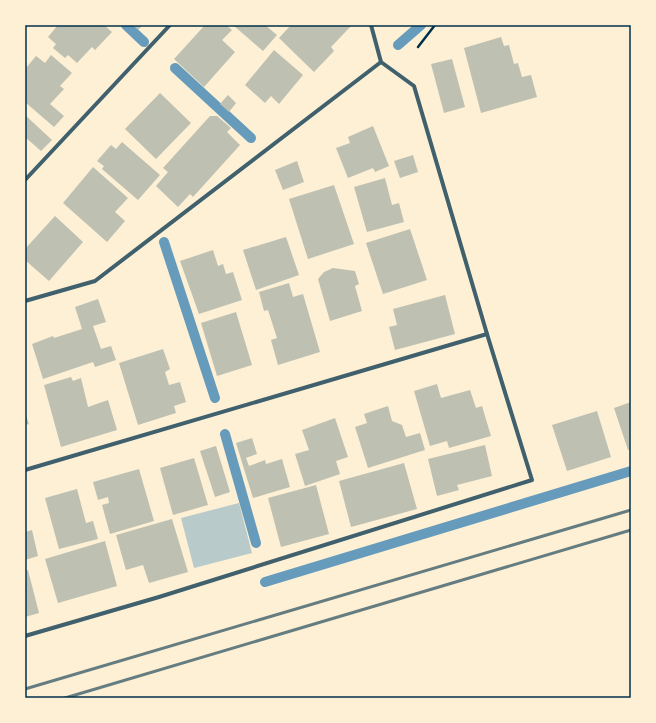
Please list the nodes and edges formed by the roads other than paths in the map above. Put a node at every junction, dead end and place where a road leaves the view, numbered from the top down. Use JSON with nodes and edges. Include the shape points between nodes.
{"nodes":[{"id":1,"x":170,"y":25,"type":"edge"},
{"id":2,"x":371,"y":25,"type":"edge"},
{"id":3,"x":381,"y":62,"type":"junction"},
{"id":4,"x":25,"y":180,"type":"edge"},
{"id":5,"x":25,"y":301,"type":"edge"},
{"id":6,"x":487,"y":334,"type":"junction"},
{"id":7,"x":25,"y":470,"type":"edge"},
{"id":8,"x":25,"y":636,"type":"edge"}],
"edges":[{"from":1,"to":4,"type":"street"},
{"from":2,"to":3,"type":"street"},
{"from":3,"to":5,"type":"street","via":[[95,281]]},
{"from":3,"to":6,"type":"street","via":[[414,86]]},
{"from":6,"to":7,"type":"street"},
{"from":6,"to":8,"type":"street","via":[[532,480],[159,597]]}]}
